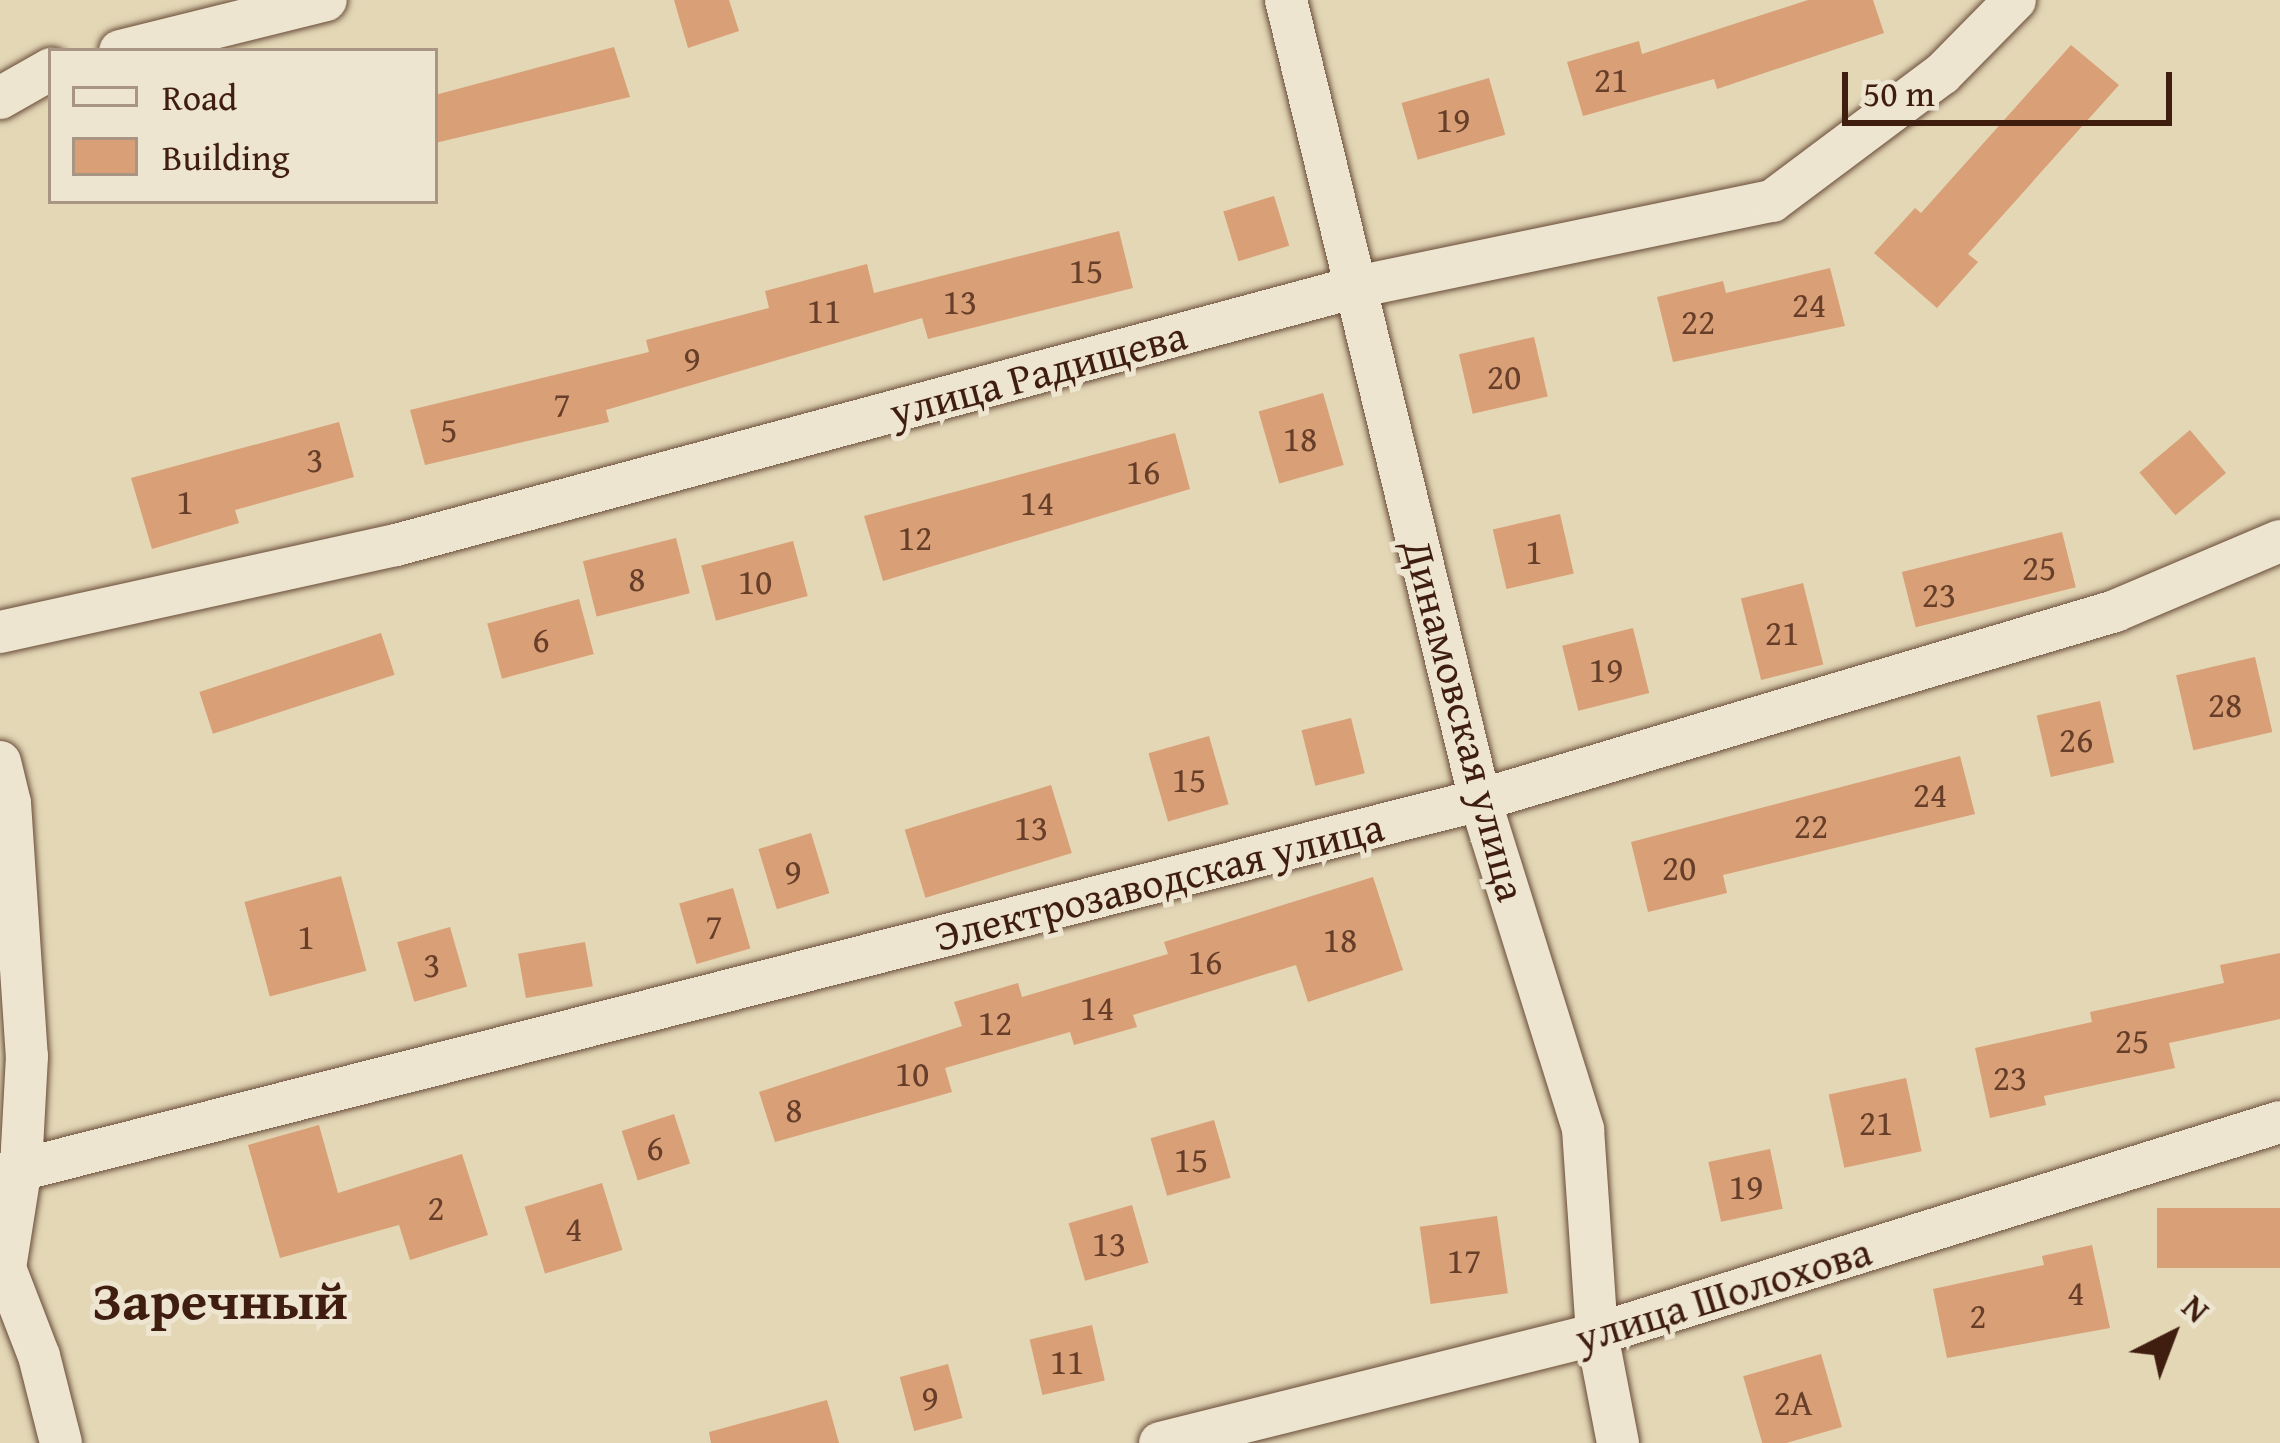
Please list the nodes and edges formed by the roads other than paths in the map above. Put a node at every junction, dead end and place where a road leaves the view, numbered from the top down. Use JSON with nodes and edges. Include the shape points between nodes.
{"nodes":[{"id":1,"x":326,"y":0,"type":"edge"},
{"id":2,"x":1286,"y":0,"type":"edge"},
{"id":3,"x":2015,"y":0,"type":"edge"},
{"id":4,"x":132,"y":48,"type":"edge"},
{"id":5,"x":48,"y":71,"type":"edge"},
{"id":6,"x":0,"y":98,"type":"edge"},
{"id":7,"x":1356,"y":287,"type":"junction"},
{"id":8,"x":2280,"y":541,"type":"edge"},
{"id":9,"x":0,"y":632,"type":"edge"},
{"id":10,"x":0,"y":762,"type":"edge"},
{"id":11,"x":1480,"y":800,"type":"junction"},
{"id":12,"x":2280,"y":1122,"type":"edge"},
{"id":13,"x":11,"y":1171,"type":"edge"},
{"id":14,"x":1597,"y":1334,"type":"junction"},
{"id":15,"x":61,"y":1443,"type":"edge"},
{"id":16,"x":1160,"y":1443,"type":"edge"},
{"id":17,"x":1618,"y":1443,"type":"edge"}],
"edges":[{"from":1,"to":4,"type":"street"},
{"from":2,"to":7,"type":"street","name":"Динамовская улица"},
{"from":3,"to":7,"type":"street","name":"улица Радищева","via":[[1942,74],[1772,200]]},
{"from":5,"to":6,"type":"street"},
{"from":7,"to":9,"type":"street","name":"улица Радищева","via":[[397,545]]},
{"from":7,"to":11,"type":"street","name":"Динамовская улица"},
{"from":8,"to":11,"type":"street","name":"Электрозаводская улица","via":[[2115,611]]},
{"from":10,"to":13,"type":"street","via":[[10,803],[27,1056]]},
{"from":11,"to":13,"type":"street","name":"Электрозаводская улица"},
{"from":11,"to":14,"type":"street","name":"Динамовская улица","via":[[1583,1129]]},
{"from":12,"to":14,"type":"street","name":"улица Шолохова"},
{"from":13,"to":15,"type":"street","via":[[5,1268]]},
{"from":14,"to":16,"type":"street","name":"улица Шолохова"},
{"from":14,"to":17,"type":"street","name":"Динамовская улица"}]}
